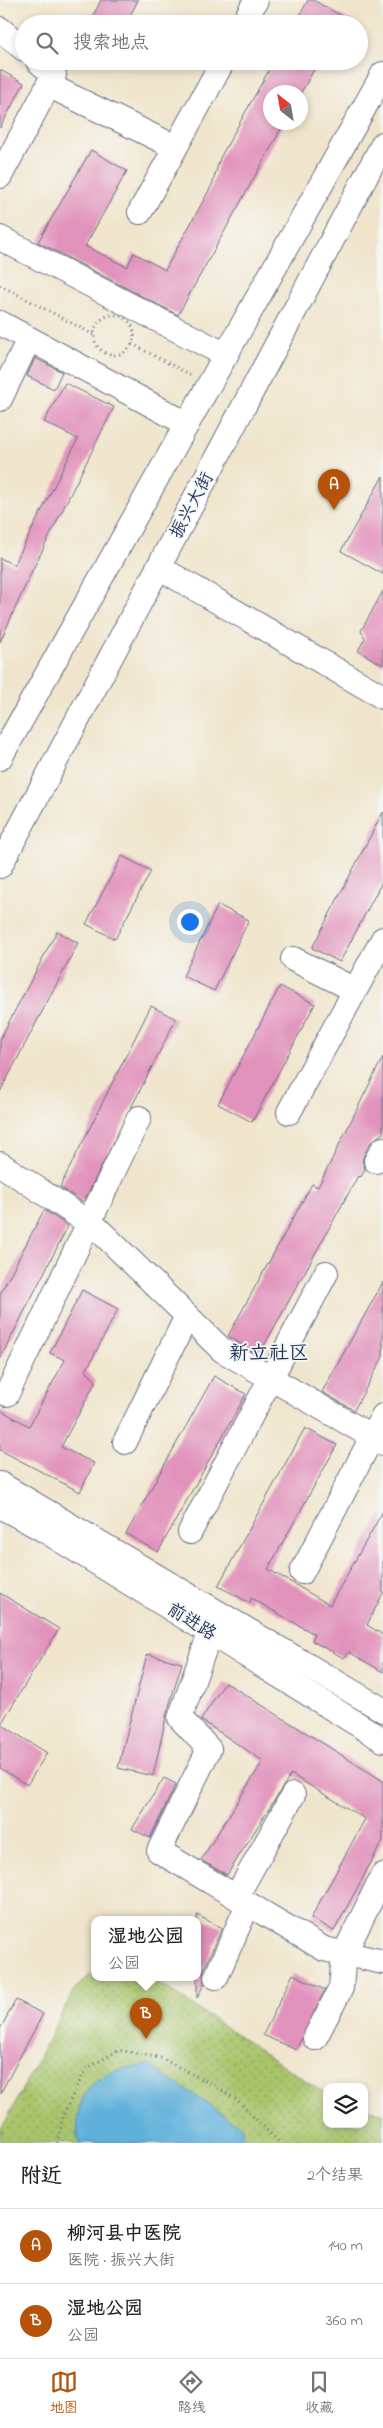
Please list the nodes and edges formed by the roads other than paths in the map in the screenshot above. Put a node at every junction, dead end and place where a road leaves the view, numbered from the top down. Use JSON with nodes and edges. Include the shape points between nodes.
{"nodes":[{"id":1,"x":256,"y":0,"type":"edge"},
{"id":2,"x":248,"y":15,"type":"edge"},
{"id":3,"x":0,"y":29,"type":"edge"},
{"id":4,"x":15,"y":42,"type":"edge"},
{"id":5,"x":48,"y":70,"type":"edge"},
{"id":6,"x":217,"y":70,"type":"edge"},
{"id":7,"x":383,"y":74,"type":"edge"},
{"id":8,"x":48,"y":85,"type":"junction"},
{"id":9,"x":383,"y":144,"type":"edge"},
{"id":10,"x":175,"y":147,"type":"junction"},
{"id":11,"x":0,"y":176,"type":"edge"},
{"id":12,"x":140,"y":212,"type":"dead end"},
{"id":13,"x":0,"y":238,"type":"edge"},
{"id":14,"x":0,"y":323,"type":"edge"},
{"id":15,"x":29,"y":339,"type":"junction"},
{"id":16,"x":226,"y":355,"type":"junction"},
{"id":17,"x":0,"y":399,"type":"edge"},
{"id":18,"x":187,"y":424,"type":"junction"},
{"id":19,"x":158,"y":567,"type":"junction"},
{"id":20,"x":383,"y":697,"type":"edge"},
{"id":21,"x":0,"y":758,"type":"edge"},
{"id":22,"x":1,"y":863,"type":"edge"},
{"id":23,"x":382,"y":945,"type":"edge"},
{"id":24,"x":294,"y":959,"type":"dead end"},
{"id":25,"x":355,"y":990,"type":"junction"},
{"id":26,"x":289,"y":1112,"type":"dead end"},
{"id":27,"x":139,"y":1118,"type":"dead end"},
{"id":28,"x":0,"y":1164,"type":"edge"},
{"id":29,"x":89,"y":1223,"type":"junction"},
{"id":30,"x":326,"y":1273,"type":"dead end"},
{"id":31,"x":187,"y":1316,"type":"junction"},
{"id":32,"x":271,"y":1378,"type":"junction"},
{"id":33,"x":7,"y":1394,"type":"dead end"},
{"id":34,"x":379,"y":1432,"type":"edge"},
{"id":35,"x":125,"y":1442,"type":"dead end"},
{"id":36,"x":0,"y":1484,"type":"edge"},
{"id":37,"x":0,"y":1506,"type":"edge"},
{"id":38,"x":190,"y":1532,"type":"dead end"},
{"id":39,"x":302,"y":1572,"type":"dead end"},
{"id":40,"x":210,"y":1633,"type":"junction"},
{"id":41,"x":383,"y":1710,"type":"edge"},
{"id":42,"x":383,"y":1740,"type":"edge"},
{"id":43,"x":293,"y":1795,"type":"dead end"},
{"id":44,"x":383,"y":1875,"type":"edge"},
{"id":45,"x":242,"y":1901,"type":"junction"},
{"id":46,"x":344,"y":1954,"type":"junction"},
{"id":47,"x":383,"y":1962,"type":"edge"},
{"id":48,"x":216,"y":1977,"type":"dead end"},
{"id":49,"x":315,"y":2038,"type":"dead end"}],
"edges":[{"from":1,"to":2,"type":"street"},
{"from":3,"to":4,"type":"street"},
{"from":5,"to":8,"type":"street","via":[[54,75]]},
{"from":6,"to":10,"type":"street"},
{"from":7,"to":16,"type":"street"},
{"from":8,"to":10,"type":"street"},
{"from":8,"to":11,"type":"street"},
{"from":9,"to":19,"type":"street","name":"振兴大街"},
{"from":10,"to":12,"type":"street"},
{"from":13,"to":16,"type":"street"},
{"from":14,"to":15,"type":"street"},
{"from":15,"to":17,"type":"street"},
{"from":15,"to":18,"type":"street"},
{"from":16,"to":18,"type":"street"},
{"from":18,"to":21,"type":"street"},
{"from":19,"to":20,"type":"street"},
{"from":19,"to":22,"type":"street","name":"振兴大街"},
{"from":23,"to":25,"type":"street"},
{"from":24,"to":25,"type":"street"},
{"from":25,"to":26,"type":"street"},
{"from":27,"to":29,"type":"street"},
{"from":28,"to":29,"type":"street"},
{"from":29,"to":31,"type":"street"},
{"from":29,"to":33,"type":"street"},
{"from":30,"to":32,"type":"street"},
{"from":31,"to":32,"type":"street","via":[[222,1350]]},
{"from":31,"to":35,"type":"street"},
{"from":32,"to":34,"type":"street"},
{"from":32,"to":38,"type":"street"},
{"from":34,"to":39,"type":"street"},
{"from":36,"to":41,"type":"street","name":"前进路"},
{"from":37,"to":40,"type":"street","name":"前进路"},
{"from":40,"to":42,"type":"street","name":"前进路"},
{"from":40,"to":45,"type":"street","via":[[180,1718],[209,1749],[159,1851]]},
{"from":43,"to":45,"type":"street"},
{"from":44,"to":46,"type":"street"},
{"from":45,"to":46,"type":"street","via":[[324,1949]]},
{"from":45,"to":48,"type":"street"},
{"from":46,"to":47,"type":"street"},
{"from":46,"to":49,"type":"street","via":[[341,1988]]}]}
